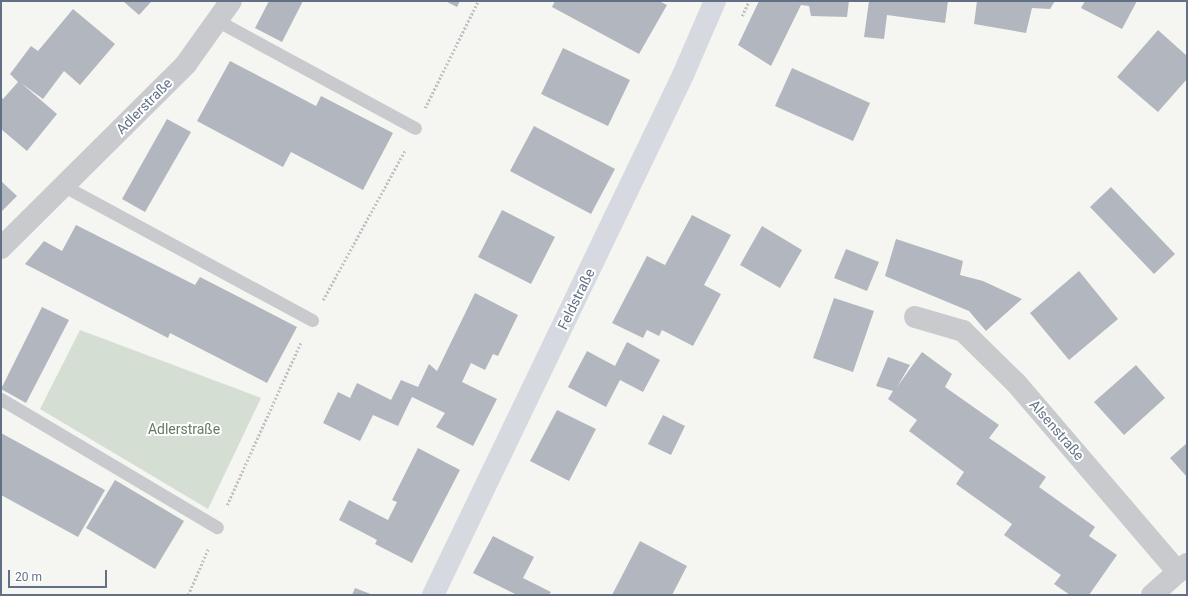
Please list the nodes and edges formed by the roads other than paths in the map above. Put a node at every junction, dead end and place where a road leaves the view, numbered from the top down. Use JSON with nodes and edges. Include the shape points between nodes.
{"nodes":[{"id":1,"x":231,"y":1,"type":"edge"},
{"id":2,"x":715,"y":1,"type":"edge"},
{"id":3,"x":218,"y":21,"type":"junction"},
{"id":4,"x":415,"y":128,"type":"road end"},
{"id":5,"x":64,"y":186,"type":"junction"},
{"id":6,"x":1,"y":248,"type":"edge"},
{"id":7,"x":915,"y":317,"type":"dead end"},
{"id":8,"x":312,"y":320,"type":"road end"},
{"id":9,"x":1,"y":399,"type":"edge"},
{"id":10,"x":217,"y":526,"type":"road end"},
{"id":11,"x":1182,"y":568,"type":"edge"},
{"id":12,"x":437,"y":594,"type":"edge"},
{"id":13,"x":1152,"y":595,"type":"edge"}],
"edges":[{"from":1,"to":3,"type":"street","name":"Adlerstraße"},
{"from":2,"to":12,"type":"street","name":"Feldstraße","via":[[663,117]]},
{"from":3,"to":4,"type":"lane"},
{"from":3,"to":5,"type":"street","name":"Adlerstraße","via":[[186,64]]},
{"from":5,"to":6,"type":"street","name":"Adlerstraße"},
{"from":5,"to":8,"type":"lane"},
{"from":7,"to":11,"type":"street","name":"Alsenstraße","via":[[963,331],[1016,383]]},
{"from":9,"to":10,"type":"lane"},
{"from":11,"to":13,"type":"street","name":"Alsenstraße"}]}
